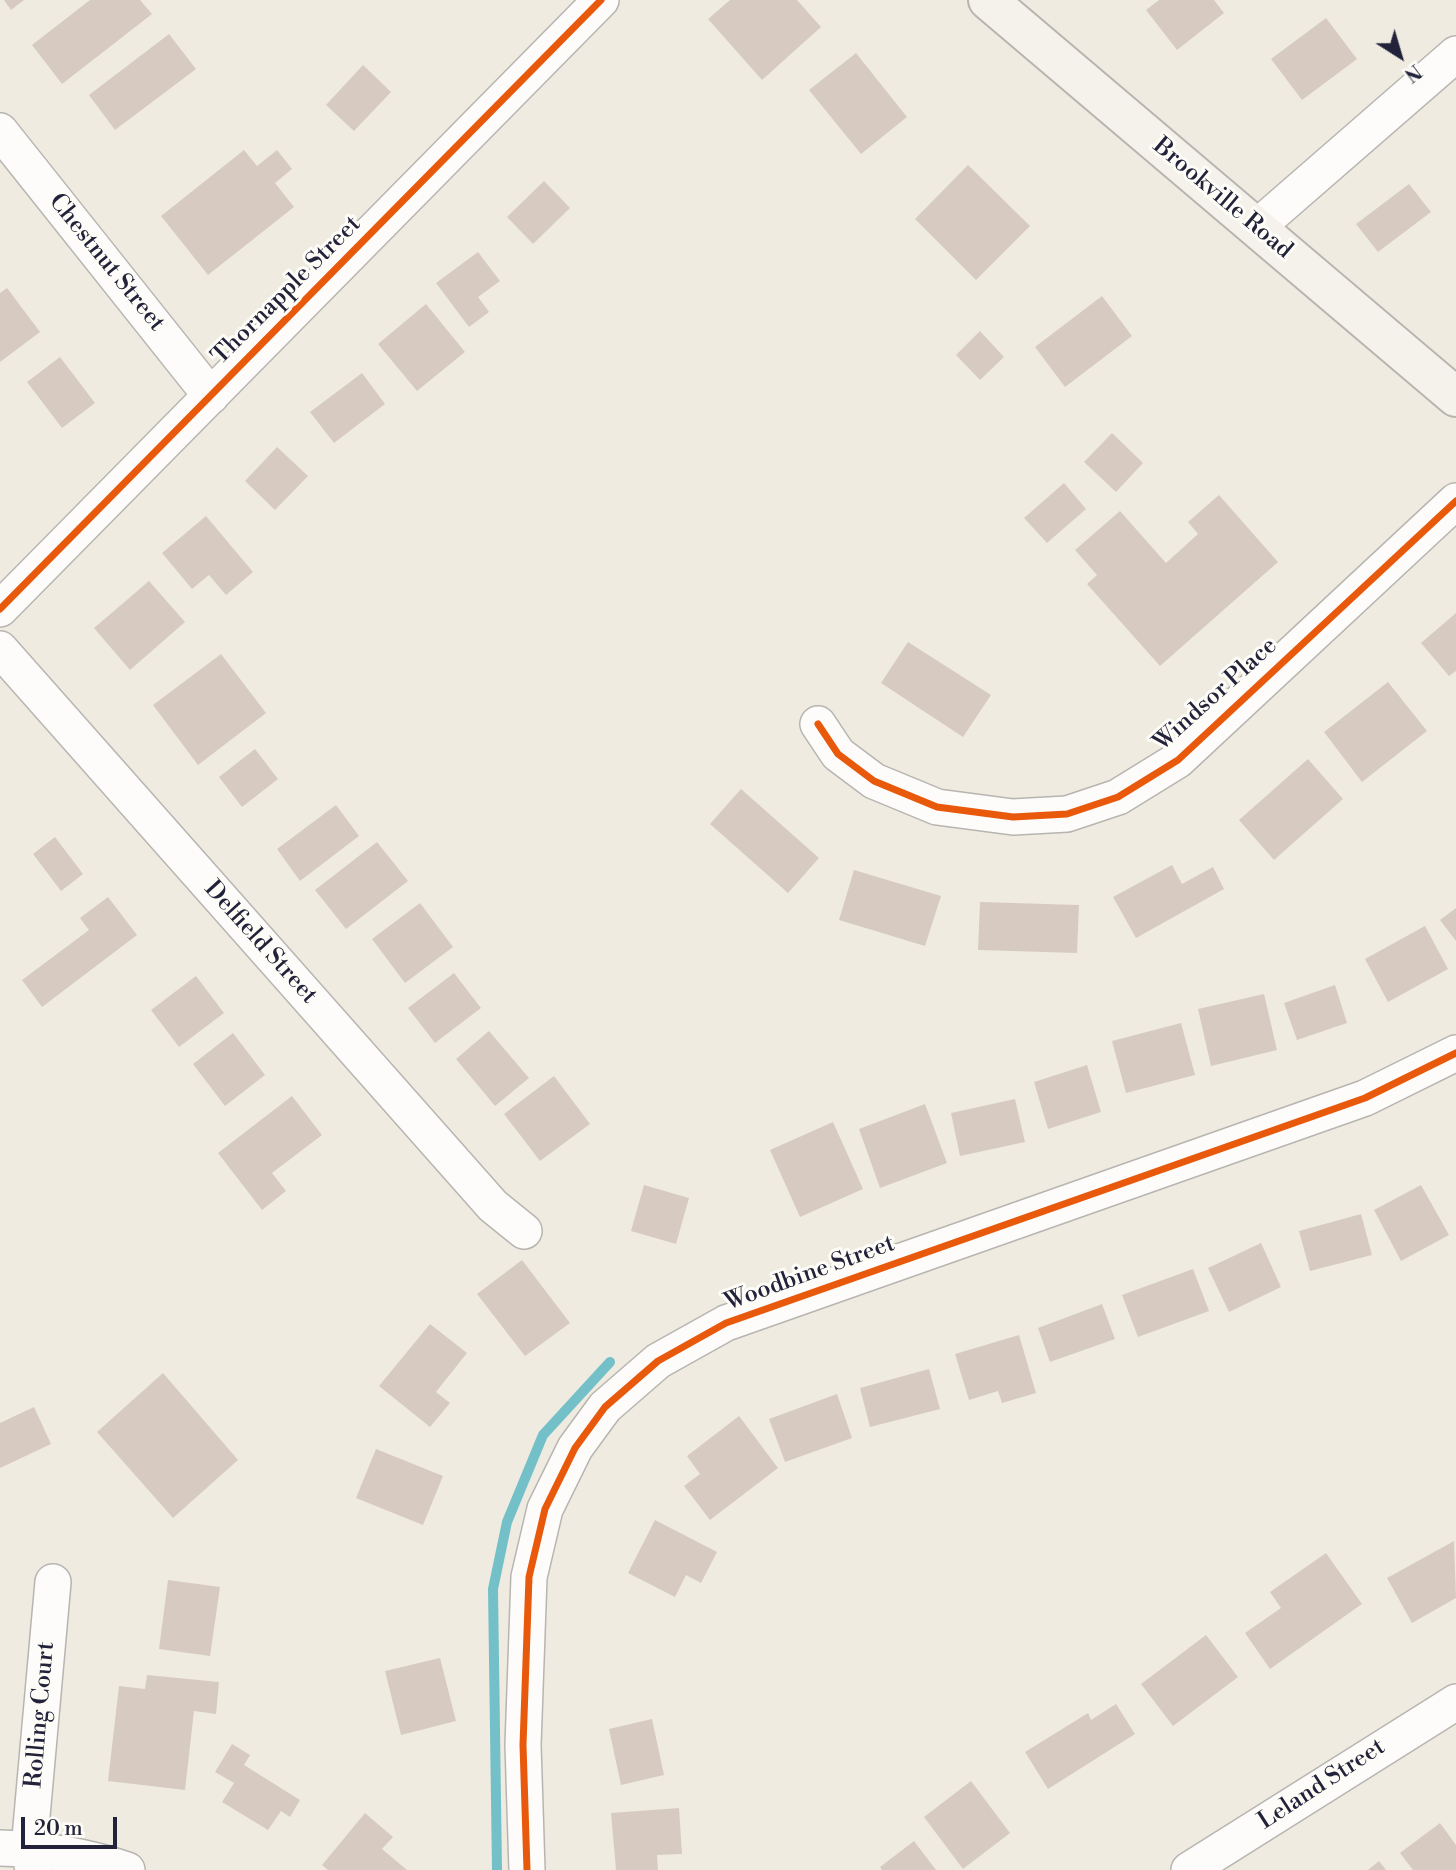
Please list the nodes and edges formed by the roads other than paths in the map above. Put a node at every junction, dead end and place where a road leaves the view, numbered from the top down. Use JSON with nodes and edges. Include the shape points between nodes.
{"nodes":[{"id":1,"x":601,"y":0,"type":"edge"},
{"id":2,"x":988,"y":0,"type":"edge"},
{"id":3,"x":1456,"y":54,"type":"edge"},
{"id":4,"x":0,"y":131,"type":"edge"},
{"id":5,"x":1256,"y":228,"type":"junction"},
{"id":6,"x":211,"y":396,"type":"junction"},
{"id":7,"x":1456,"y":397,"type":"edge"},
{"id":8,"x":1456,"y":501,"type":"edge"},
{"id":9,"x":0,"y":609,"type":"edge"},
{"id":10,"x":0,"y":649,"type":"edge"},
{"id":11,"x":818,"y":724,"type":"dead end"},
{"id":12,"x":1456,"y":1053,"type":"edge"},
{"id":13,"x":524,"y":1231,"type":"dead end"},
{"id":14,"x":53,"y":1582,"type":"dead end"},
{"id":15,"x":1456,"y":1702,"type":"edge"},
{"id":16,"x":21,"y":1856,"type":"edge"},
{"id":17,"x":127,"y":1870,"type":"edge"},
{"id":18,"x":527,"y":1870,"type":"edge"},
{"id":19,"x":1189,"y":1870,"type":"edge"}],
"edges":[{"from":1,"to":6,"type":"street","name":"Thornapple Street"},
{"from":2,"to":5,"type":"main road","name":"Brookville Road"},
{"from":3,"to":5,"type":"street"},
{"from":4,"to":6,"type":"street","name":"Chestnut Street"},
{"from":5,"to":7,"type":"main road","name":"Brookville Road"},
{"from":6,"to":9,"type":"street","name":"Thornapple Street"},
{"from":8,"to":11,"type":"street","name":"Windsor Place","via":[[1178,760],[1118,797],[1068,814],[1027,816],[937,807],[874,781],[838,754]]},
{"from":10,"to":13,"type":"street","name":"Delfield Street","via":[[494,1206]]},
{"from":12,"to":18,"type":"street","name":"Woodbine Street","via":[[1365,1098],[726,1323],[658,1361],[605,1407],[575,1447],[545,1508],[529,1577],[523,1745]]},
{"from":14,"to":16,"type":"street","name":"Rolling Court"},
{"from":15,"to":19,"type":"street","name":"Leland Street"},
{"from":16,"to":17,"type":"street","via":[[95,1859]]}]}
